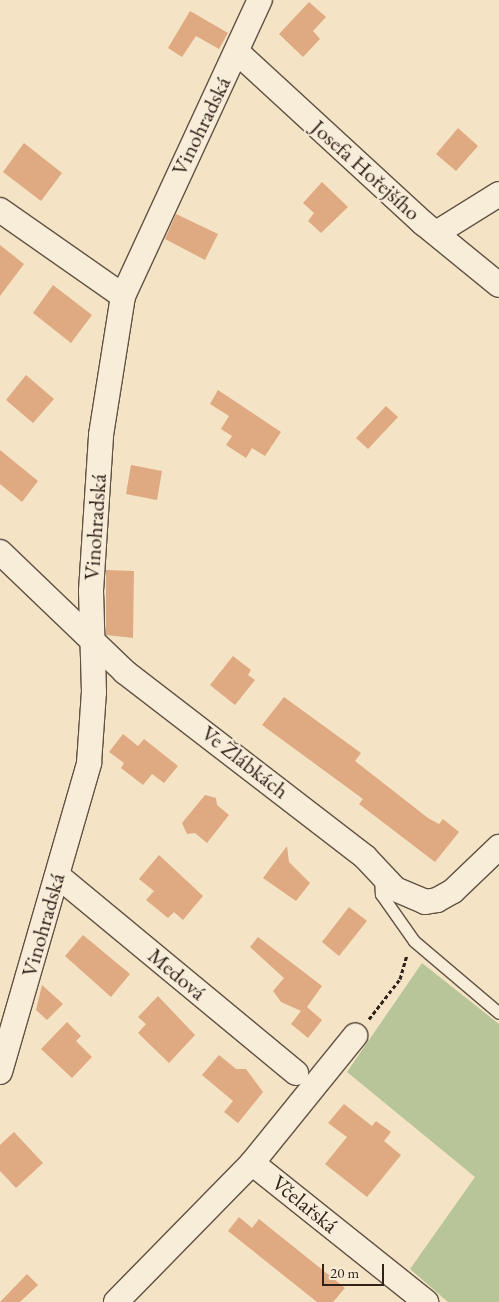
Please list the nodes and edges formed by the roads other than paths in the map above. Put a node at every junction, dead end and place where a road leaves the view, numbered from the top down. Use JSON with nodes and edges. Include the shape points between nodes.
{"nodes":[{"id":1,"x":260,"y":0,"type":"edge"},
{"id":2,"x":236,"y":52,"type":"junction"},
{"id":3,"x":499,"y":194,"type":"edge"},
{"id":4,"x":0,"y":210,"type":"edge"},
{"id":5,"x":438,"y":232,"type":"junction"},
{"id":6,"x":499,"y":285,"type":"edge"},
{"id":7,"x":123,"y":296,"type":"junction"},
{"id":8,"x":0,"y":552,"type":"edge"},
{"id":9,"x":90,"y":639,"type":"junction"},
{"id":10,"x":499,"y":847,"type":"edge"},
{"id":11,"x":380,"y":873,"type":"junction"},
{"id":12,"x":58,"y":876,"type":"junction"},
{"id":13,"x":499,"y":1013,"type":"edge"},
{"id":14,"x":355,"y":1036,"type":"road end"},
{"id":15,"x":0,"y":1072,"type":"edge"},
{"id":16,"x":296,"y":1073,"type":"dead end"},
{"id":17,"x":252,"y":1162,"type":"junction"},
{"id":18,"x":116,"y":1302,"type":"edge"},
{"id":19,"x":426,"y":1302,"type":"edge"}],
"edges":[{"from":1,"to":2,"type":"street","name":"Vinohradská"},
{"from":2,"to":5,"type":"street","name":"Josefa Hořejšího"},
{"from":2,"to":7,"type":"street","name":"Vinohradská"},
{"from":3,"to":5,"type":"street"},
{"from":4,"to":7,"type":"street"},
{"from":5,"to":6,"type":"street","name":"Josefa Hořejšího"},
{"from":7,"to":9,"type":"street","name":"Vinohradská","via":[[101,435]]},
{"from":8,"to":9,"type":"street","name":"Ve Žlábkách"},
{"from":9,"to":11,"type":"street","name":"Ve Žlábkách","via":[[125,672],[163,697]]},
{"from":9,"to":12,"type":"street","name":"Vinohradská","via":[[94,692],[89,763]]},
{"from":10,"to":11,"type":"street","name":"Ve Žlábkách","via":[[453,891],[437,900],[410,898]]},
{"from":11,"to":13,"type":"lane","via":[[380,894],[414,941]]},
{"from":12,"to":15,"type":"street","name":"Vinohradská"},
{"from":12,"to":16,"type":"street","name":"Medová"},
{"from":14,"to":17,"type":"street"},
{"from":17,"to":18,"type":"street","via":[[162,1251]]},
{"from":17,"to":19,"type":"street","name":"Včelařská"}]}
